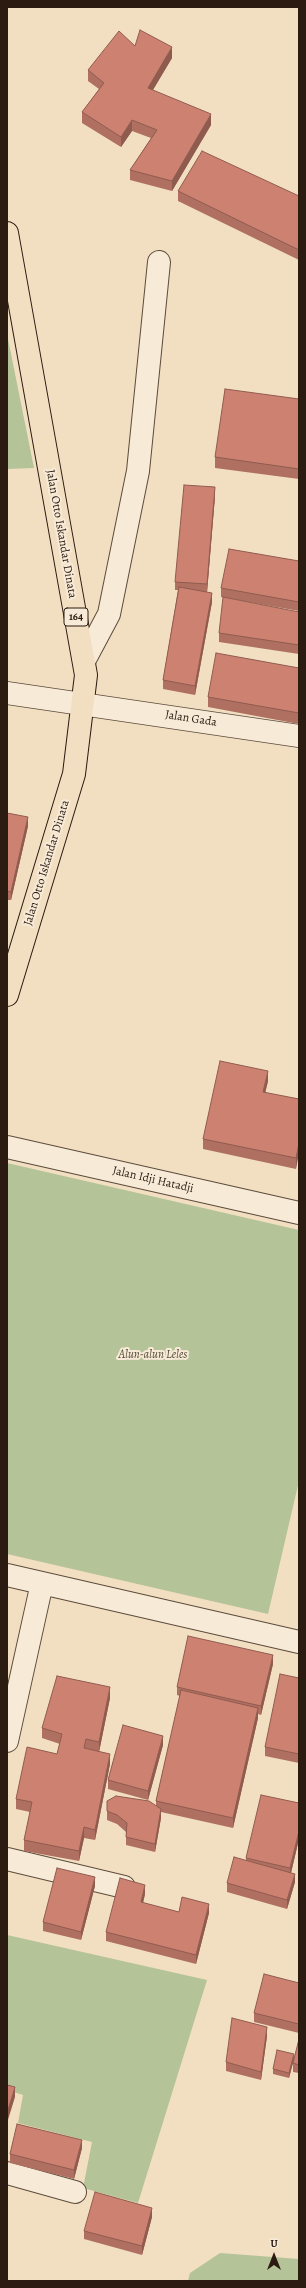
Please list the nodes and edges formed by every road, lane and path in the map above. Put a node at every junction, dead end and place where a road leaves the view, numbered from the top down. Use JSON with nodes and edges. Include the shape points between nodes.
{"nodes":[{"id":1,"x":7,"y":233,"type":"edge"},
{"id":2,"x":159,"y":262,"type":"dead end"},
{"id":3,"x":84,"y":661,"type":"junction"},
{"id":4,"x":7,"y":694,"type":"edge"},
{"id":5,"x":83,"y":703,"type":"junction"},
{"id":6,"x":299,"y":736,"type":"edge"},
{"id":7,"x":7,"y":995,"type":"edge"},
{"id":8,"x":7,"y":1147,"type":"edge"},
{"id":9,"x":299,"y":1213,"type":"edge"},
{"id":10,"x":7,"y":1575,"type":"edge"},
{"id":11,"x":42,"y":1583,"type":"junction"},
{"id":12,"x":299,"y":1642,"type":"edge"},
{"id":13,"x":7,"y":1741,"type":"edge"},
{"id":14,"x":7,"y":1859,"type":"edge"},
{"id":15,"x":124,"y":1887,"type":"edge"},
{"id":16,"x":7,"y":2173,"type":"edge"},
{"id":17,"x":75,"y":2192,"type":"dead end"}],
"edges":[{"from":1,"to":3,"type":"main road","name":"Jalan Otto Iskandar Dinata","number":"164"},
{"from":2,"to":3,"type":"street","via":[[138,471],[109,614]]},
{"from":3,"to":5,"type":"main road","name":"Jalan Otto Iskandar Dinata","number":"164","via":[[86,675]]},
{"from":4,"to":5,"type":"street","name":"Jalan Gada"},
{"from":5,"to":6,"type":"street","name":"Jalan Gada"},
{"from":5,"to":7,"type":"main road","name":"Jalan Otto Iskandar Dinata","number":"164","via":[[74,774]]},
{"from":8,"to":9,"type":"street","name":"Jalan Idji Hatadji"},
{"from":10,"to":11,"type":"street"},
{"from":11,"to":12,"type":"street"},
{"from":11,"to":13,"type":"street"},
{"from":14,"to":15,"type":"street"},
{"from":16,"to":17,"type":"street"}]}
